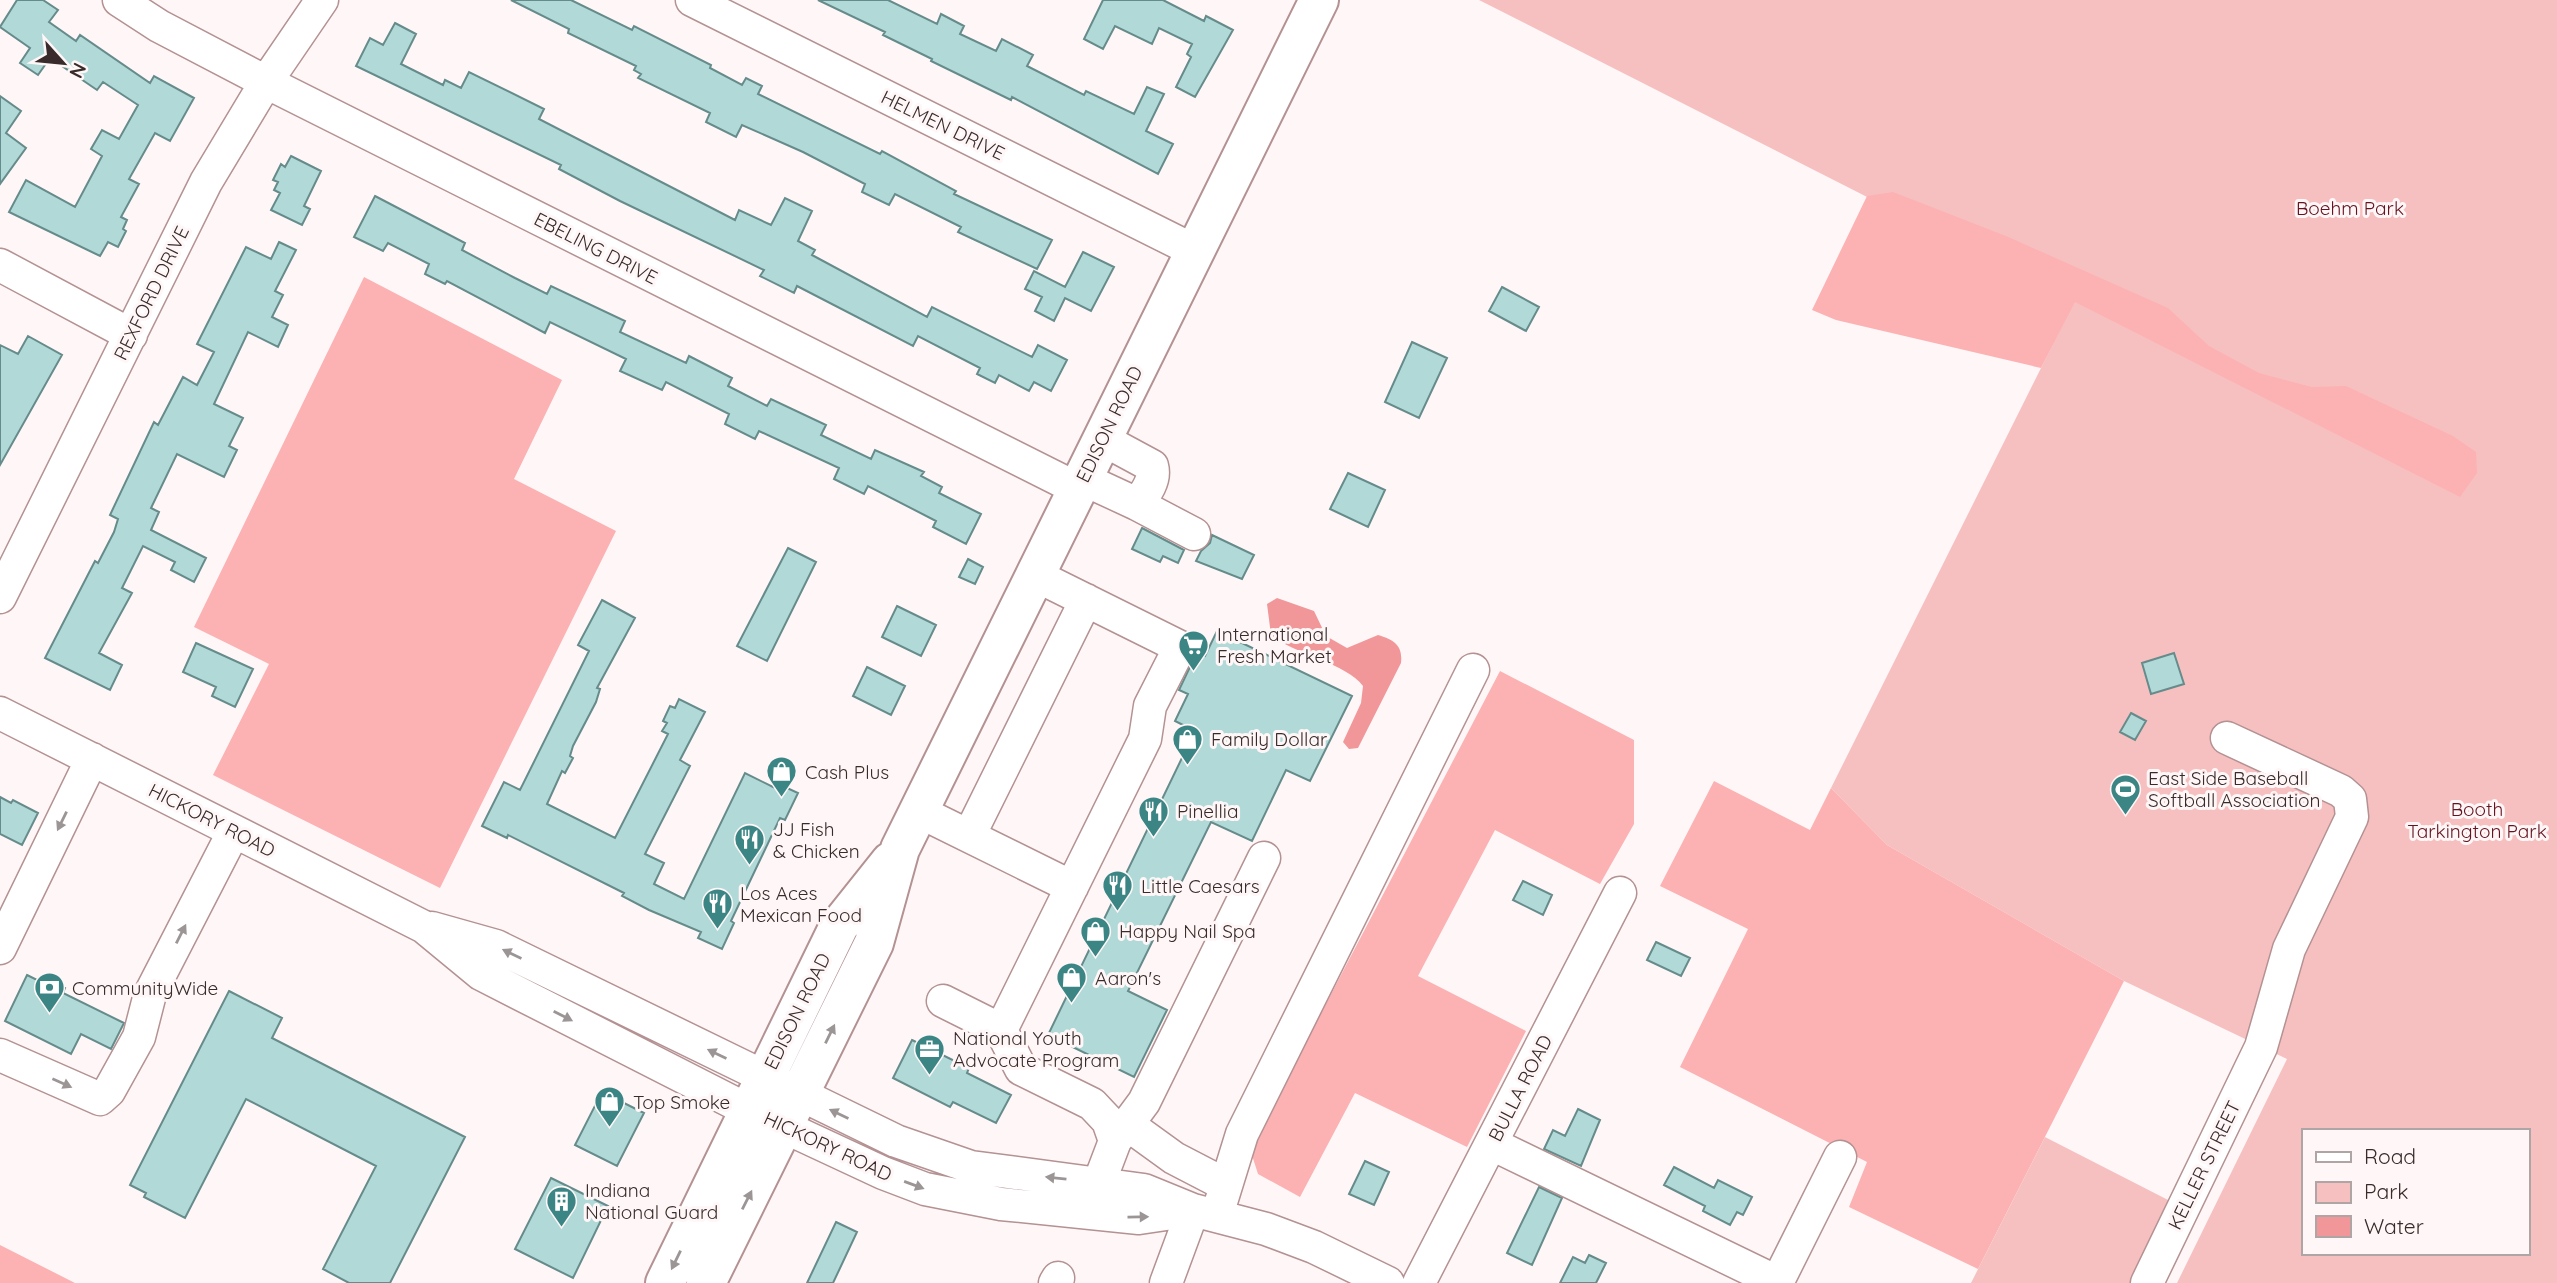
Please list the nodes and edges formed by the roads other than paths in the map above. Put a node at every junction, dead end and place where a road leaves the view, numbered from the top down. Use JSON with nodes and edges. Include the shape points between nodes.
{"nodes":[{"id":1,"x":118,"y":0,"type":"edge"},
{"id":2,"x":322,"y":0,"type":"edge"},
{"id":3,"x":691,"y":0,"type":"edge"},
{"id":4,"x":1308,"y":4,"type":"edge"},
{"id":5,"x":266,"y":82,"type":"junction"},
{"id":6,"x":1195,"y":251,"type":"junction"},
{"id":7,"x":0,"y":265,"type":"edge"},
{"id":8,"x":131,"y":335,"type":"junction"},
{"id":9,"x":1102,"y":439,"type":"junction"},
{"id":10,"x":1080,"y":484,"type":"junction"},
{"id":11,"x":1137,"y":504,"type":"junction"},
{"id":12,"x":1194,"y":534,"type":"dead end"},
{"id":13,"x":1035,"y":575,"type":"junction"},
{"id":14,"x":0,"y":597,"type":"edge"},
{"id":15,"x":1086,"y":600,"type":"junction"},
{"id":16,"x":1473,"y":670,"type":"dead end"},
{"id":17,"x":0,"y":713,"type":"edge"},
{"id":18,"x":2227,"y":738,"type":"dead end"},
{"id":19,"x":92,"y":760,"type":"junction"},
{"id":20,"x":918,"y":811,"type":"junction"},
{"id":21,"x":234,"y":831,"type":"junction"},
{"id":22,"x":969,"y":836,"type":"junction"},
{"id":23,"x":900,"y":849,"type":"junction"},
{"id":24,"x":1264,"y":858,"type":"dead end"},
{"id":25,"x":1072,"y":887,"type":"junction"},
{"id":26,"x":1620,"y":892,"type":"dead end"},
{"id":27,"x":0,"y":948,"type":"edge"},
{"id":28,"x":943,"y":1001,"type":"dead end"},
{"id":29,"x":1001,"y":1030,"type":"junction"},
{"id":30,"x":0,"y":1055,"type":"edge"},
{"id":31,"x":756,"y":1093,"type":"junction"},
{"id":32,"x":792,"y":1111,"type":"junction"},
{"id":33,"x":1121,"y":1133,"type":"junction"},
{"id":34,"x":1492,"y":1144,"type":"junction"},
{"id":35,"x":1840,"y":1157,"type":"dead end"},
{"id":36,"x":1099,"y":1183,"type":"junction"},
{"id":37,"x":1226,"y":1185,"type":"junction"},
{"id":38,"x":1205,"y":1213,"type":"junction"},
{"id":39,"x":665,"y":1283,"type":"edge"},
{"id":40,"x":706,"y":1283,"type":"edge"},
{"id":41,"x":1166,"y":1283,"type":"edge"},
{"id":42,"x":1388,"y":1283,"type":"edge"},
{"id":43,"x":1419,"y":1283,"type":"edge"},
{"id":44,"x":1777,"y":1283,"type":"edge"},
{"id":45,"x":2147,"y":1283,"type":"edge"}],
"edges":[{"from":1,"to":5,"type":"street","name":"EBELING DRIVE"},
{"from":2,"to":5,"type":"street","name":"REXFORD DRIVE"},
{"from":3,"to":6,"type":"street","name":"HELMEN DRIVE"},
{"from":4,"to":6,"type":"main road","name":"EDISON ROAD"},
{"from":5,"to":8,"type":"street","name":"REXFORD DRIVE","via":[[206,182]]},
{"from":5,"to":10,"type":"street","name":"EBELING DRIVE"},
{"from":6,"to":9,"type":"main road","name":"EDISON ROAD"},
{"from":7,"to":8,"type":"street"},
{"from":8,"to":14,"type":"street","name":"REXFORD DRIVE"},
{"from":9,"to":10,"type":"main road","name":"EDISON ROAD"},
{"from":9,"to":11,"type":"street","via":[[1152,466],[1154,474]]},
{"from":10,"to":11,"type":"street","name":"EBELING DRIVE"},
{"from":10,"to":13,"type":"main road","name":"EDISON ROAD"},
{"from":11,"to":12,"type":"street","name":"EBELING DRIVE"},
{"from":13,"to":15,"type":"street"},
{"from":13,"to":20,"type":"main road","name":"EDISON ROAD"},
{"from":15,"to":22,"type":"street"},
{"from":15,"to":25,"type":"street","via":[[1180,646],[1150,706],[1145,739]]},
{"from":16,"to":37,"type":"street","via":[[1242,1134]]},
{"from":17,"to":19,"type":"street","name":"HICKORY ROAD"},
{"from":18,"to":45,"type":"street","name":"KELLER STREET","via":[[2341,790],[2353,807],[2289,949],[2261,1047]]},
{"from":19,"to":21,"type":"street","name":"HICKORY ROAD"},
{"from":19,"to":27,"type":"street","one_way":true},
{"from":20,"to":22,"type":"street"},
{"from":20,"to":23,"type":"main road","name":"EDISON ROAD"},
{"from":30,"to":21,"type":"street","one_way":true,"via":[[100,1099],[109,1091],[139,1037],[150,994]]},
{"from":21,"to":31,"type":"street","name":"HICKORY ROAD","via":[[424,927],[496,946]]},
{"from":22,"to":25,"type":"street"},
{"from":23,"to":31,"type":"main road","name":"EDISON ROAD","via":[[839,926]]},
{"from":32,"to":23,"type":"main road","name":"EDISON ROAD","one_way":true,"via":[[874,943]]},
{"from":24,"to":33,"type":"street","via":[[1144,1102]]},
{"from":25,"to":29,"type":"street"},
{"from":26,"to":34,"type":"street","name":"BULLA ROAD"},
{"from":28,"to":29,"type":"street"},
{"from":29,"to":33,"type":"street","via":[[1018,1066],[1092,1104]]},
{"from":31,"to":32,"type":"street","name":"HICKORY ROAD"},
{"from":31,"to":39,"type":"main road","name":"EDISON ROAD","one_way":true},
{"from":36,"to":32,"type":"street","name":"HICKORY ROAD","one_way":true,"via":[[971,1167]]},
{"from":32,"to":38,"type":"street","name":"HICKORY ROAD","one_way":true,"via":[[883,1173],[961,1198],[1139,1218]]},
{"from":40,"to":32,"type":"main road","name":"EDISON ROAD","one_way":true},
{"from":33,"to":36,"type":"street"},
{"from":33,"to":37,"type":"street"},
{"from":34,"to":43,"type":"street","name":"BULLA ROAD"},
{"from":34,"to":44,"type":"street"},
{"from":35,"to":44,"type":"street"},
{"from":36,"to":38,"type":"street","name":"HICKORY ROAD","via":[[1144,1190]]},
{"from":37,"to":38,"type":"street"},
{"from":38,"to":41,"type":"street"},
{"from":38,"to":42,"type":"street","name":"HICKORY ROAD","via":[[1314,1247]]}]}
